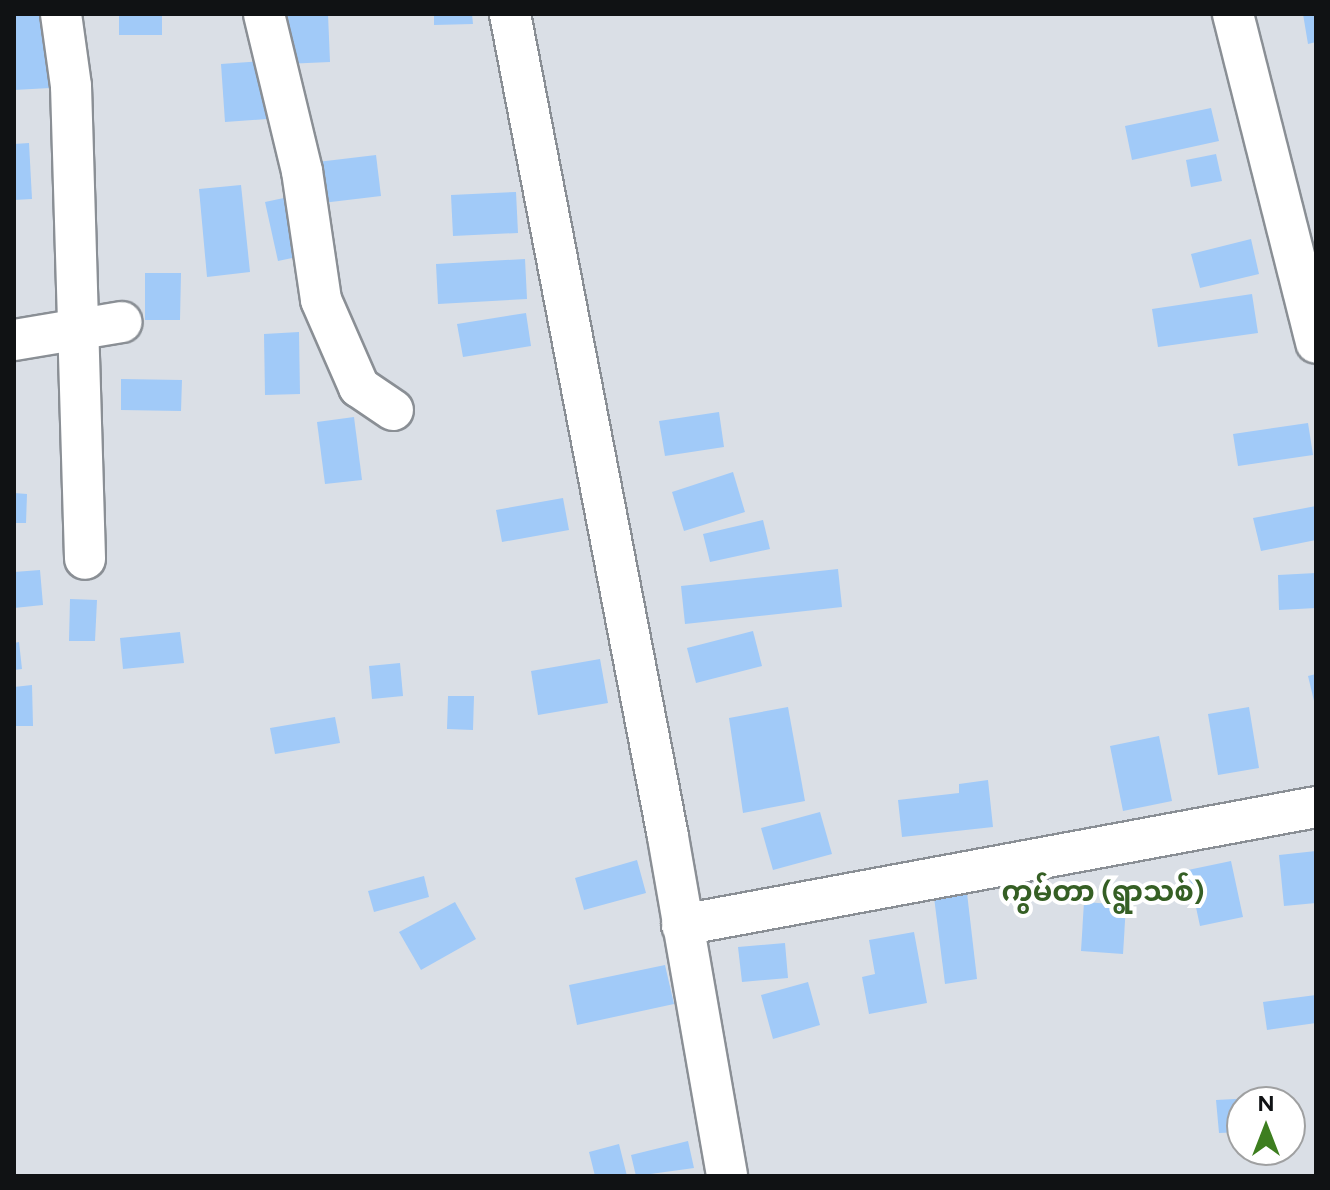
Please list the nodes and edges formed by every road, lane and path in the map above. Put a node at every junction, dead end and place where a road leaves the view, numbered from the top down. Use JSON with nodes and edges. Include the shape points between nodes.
{"nodes":[{"id":1,"x":61,"y":14,"type":"edge"},
{"id":2,"x":264,"y":14,"type":"edge"},
{"id":3,"x":510,"y":14,"type":"edge"},
{"id":4,"x":1233,"y":14,"type":"edge"},
{"id":5,"x":121,"y":322,"type":"dead end"},
{"id":6,"x":78,"y":331,"type":"junction"},
{"id":7,"x":14,"y":340,"type":"edge"},
{"id":8,"x":1316,"y":343,"type":"edge"},
{"id":9,"x":393,"y":410,"type":"dead end"},
{"id":10,"x":85,"y":559,"type":"dead end"},
{"id":11,"x":1316,"y":807,"type":"edge"},
{"id":12,"x":682,"y":925,"type":"junction"},
{"id":13,"x":727,"y":1176,"type":"edge"}],
"edges":[{"from":1,"to":6,"type":"street","via":[[71,86]]},
{"from":2,"to":9,"type":"street","via":[[302,171],[321,300],[359,387]]},
{"from":3,"to":12,"type":"street"},
{"from":4,"to":8,"type":"street"},
{"from":5,"to":6,"type":"street"},
{"from":6,"to":7,"type":"street"},
{"from":6,"to":10,"type":"street"},
{"from":11,"to":12,"type":"street"},
{"from":12,"to":13,"type":"street"}]}
